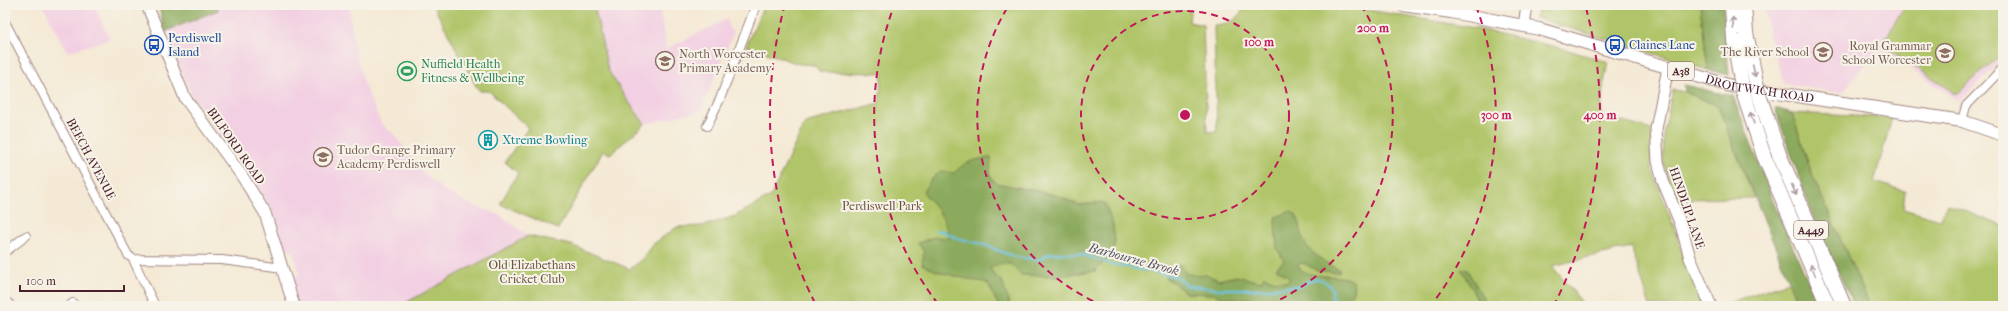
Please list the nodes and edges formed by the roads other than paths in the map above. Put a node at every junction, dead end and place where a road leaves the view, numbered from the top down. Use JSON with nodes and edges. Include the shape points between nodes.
{"nodes":[{"id":1,"x":147,"y":5,"type":"edge"},
{"id":2,"x":756,"y":5,"type":"edge"},
{"id":3,"x":1402,"y":5,"type":"edge"},
{"id":4,"x":1527,"y":5,"type":"edge"},
{"id":5,"x":1732,"y":5,"type":"edge"},
{"id":6,"x":1744,"y":5,"type":"edge"},
{"id":7,"x":5,"y":22,"type":"edge"},
{"id":8,"x":1524,"y":26,"type":"junction"},
{"id":9,"x":1668,"y":68,"type":"junction"},
{"id":10,"x":2003,"y":68,"type":"edge"},
{"id":11,"x":1962,"y":121,"type":"junction"},
{"id":12,"x":706,"y":126,"type":"dead end"},
{"id":13,"x":2003,"y":135,"type":"edge"},
{"id":14,"x":26,"y":236,"type":"dead end"},
{"id":15,"x":5,"y":252,"type":"edge"},
{"id":16,"x":133,"y":259,"type":"junction"},
{"id":17,"x":282,"y":268,"type":"junction"},
{"id":18,"x":5,"y":300,"type":"edge"},
{"id":19,"x":11,"y":306,"type":"edge"},
{"id":20,"x":154,"y":306,"type":"edge"},
{"id":21,"x":294,"y":306,"type":"edge"},
{"id":22,"x":1711,"y":306,"type":"edge"},
{"id":23,"x":1828,"y":306,"type":"edge"},
{"id":24,"x":1844,"y":306,"type":"edge"}],
"edges":[{"from":1,"to":17,"type":"main road","name":"BILFORD ROAD","via":[[186,98],[263,208]]},
{"from":2,"to":12,"type":"street","via":[[720,99]]},
{"from":3,"to":8,"type":"main road","name":"DROITWICH ROAD","number":"A38"},
{"from":4,"to":8,"type":"main road"},
{"from":23,"to":5,"type":"highway","number":"A449","one_way":true,"bridge":true,"via":[[1764,156],[1743,92],[1734,40]]},
{"from":6,"to":24,"type":"highway","number":"A449","one_way":true,"bridge":true,"via":[[1746,33],[1758,92],[1779,154]]},
{"from":7,"to":16,"type":"street","name":"BEECH AVENUE","via":[[128,255]]},
{"from":8,"to":9,"type":"main road","name":"DROITWICH ROAD","number":"A38"},
{"from":9,"to":11,"type":"main road","name":"DROITWICH ROAD","number":"A38","via":[[1731,86]]},
{"from":9,"to":22,"type":"main road","name":"HINDLIP LANE","via":[[1656,129],[1658,161],[1690,258]]},
{"from":10,"to":11,"type":"street","via":[[1966,106]]},
{"from":11,"to":13,"type":"main road","name":"DROITWICH ROAD","number":"A38"},
{"from":14,"to":15,"type":"street"},
{"from":16,"to":17,"type":"street","via":[[222,260]]},
{"from":16,"to":20,"type":"street","name":"BEECH AVENUE"},
{"from":17,"to":21,"type":"main road","name":"BILFORD ROAD"},
{"from":18,"to":19,"type":"street"}]}
